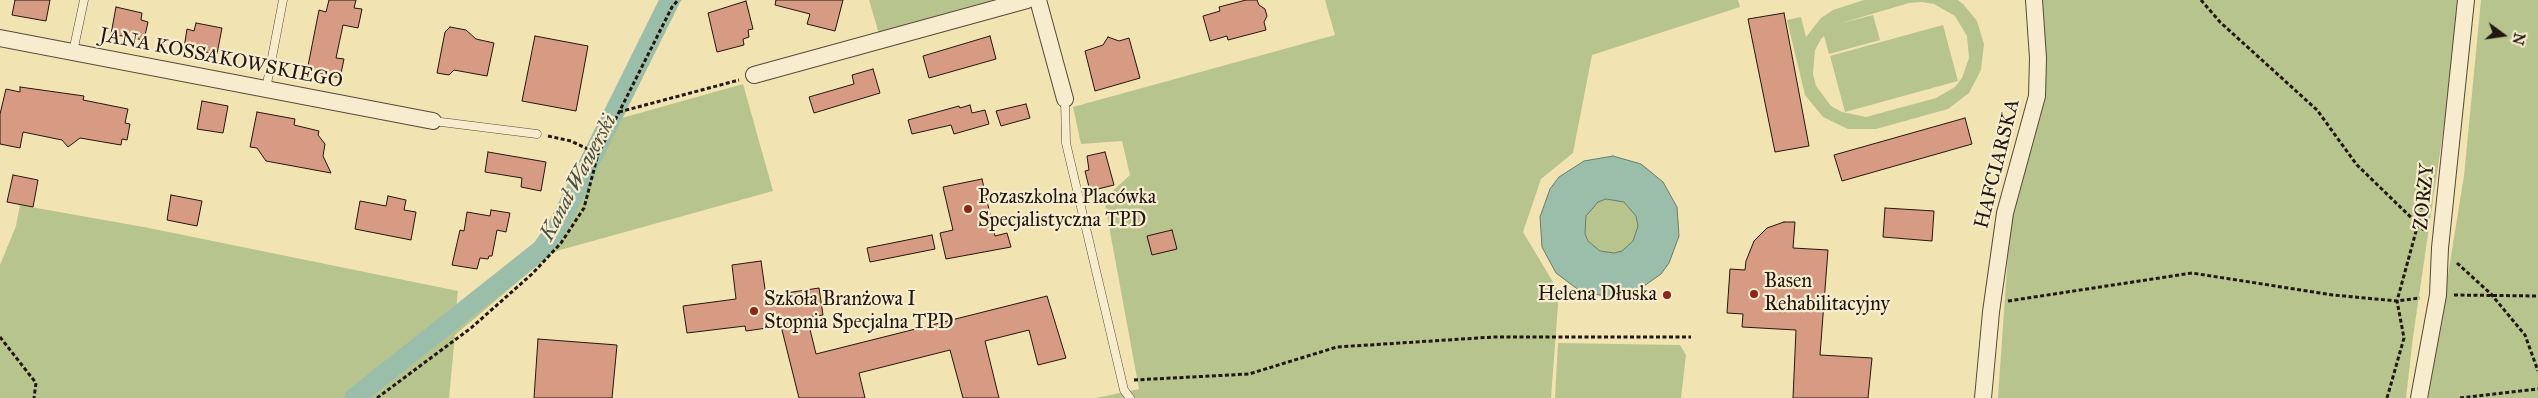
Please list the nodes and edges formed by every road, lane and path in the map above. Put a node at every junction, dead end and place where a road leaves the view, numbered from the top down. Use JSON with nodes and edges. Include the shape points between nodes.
{"nodes":[{"id":1,"x":84,"y":0,"type":"edge"},
{"id":2,"x":283,"y":0,"type":"edge"},
{"id":3,"x":678,"y":0,"type":"edge"},
{"id":4,"x":1027,"y":0,"type":"edge"},
{"id":5,"x":1038,"y":0,"type":"edge"},
{"id":6,"x":2034,"y":0,"type":"edge"},
{"id":7,"x":2201,"y":0,"type":"edge"},
{"id":8,"x":2466,"y":0,"type":"edge"},
{"id":9,"x":0,"y":38,"type":"edge"},
{"id":10,"x":74,"y":52,"type":"junction"},
{"id":11,"x":754,"y":75,"type":"joint"},
{"id":12,"x":266,"y":89,"type":"junction"},
{"id":13,"x":1065,"y":99,"type":"joint"},
{"id":14,"x":618,"y":112,"type":"junction"},
{"id":15,"x":433,"y":121,"type":"joint"},
{"id":16,"x":537,"y":134,"type":"joint"},
{"id":17,"x":597,"y":154,"type":"junction"},
{"id":18,"x":2430,"y":169,"type":"dead end"},
{"id":19,"x":2418,"y":224,"type":"junction"},
{"id":20,"x":2440,"y":248,"type":"junction"},
{"id":21,"x":2491,"y":294,"type":"junction"},
{"id":22,"x":2438,"y":295,"type":"junction"},
{"id":23,"x":2538,"y":296,"type":"edge"},
{"id":24,"x":2397,"y":301,"type":"junction"},
{"id":25,"x":1992,"y":304,"type":"junction"},
{"id":26,"x":1691,"y":336,"type":"dead end"},
{"id":27,"x":0,"y":337,"type":"edge"},
{"id":28,"x":2538,"y":371,"type":"edge"},
{"id":29,"x":1121,"y":380,"type":"junction"},
{"id":30,"x":2538,"y":389,"type":"edge"},
{"id":31,"x":34,"y":398,"type":"edge"},
{"id":32,"x":377,"y":398,"type":"edge"},
{"id":33,"x":1130,"y":398,"type":"edge"},
{"id":34,"x":1984,"y":398,"type":"edge"},
{"id":35,"x":2387,"y":398,"type":"edge"},
{"id":36,"x":2419,"y":398,"type":"edge"},
{"id":37,"x":2460,"y":398,"type":"edge"}],
"edges":[{"from":1,"to":10,"type":"lane"},
{"from":2,"to":12,"type":"lane"},
{"from":3,"to":14,"type":"path"},
{"from":4,"to":11,"type":"street"},
{"from":5,"to":13,"type":"street"},
{"from":6,"to":25,"type":"street","name":"HAFCIARSKA","via":[[2038,96],[2005,213]]},
{"from":7,"to":19,"type":"path","via":[[2220,22],[2317,110],[2357,165]]},
{"from":8,"to":20,"type":"street","name":"ZORZY"},
{"from":9,"to":10,"type":"street","name":"JANA KOSSAKOWSKIEGO"},
{"from":10,"to":12,"type":"street","name":"JANA KOSSAKOWSKIEGO"},
{"from":11,"to":14,"type":"path"},
{"from":12,"to":15,"type":"street","name":"JANA KOSSAKOWSKIEGO"},
{"from":13,"to":29,"type":"lane","via":[[1066,143]]},
{"from":14,"to":17,"type":"path"},
{"from":15,"to":16,"type":"lane"},
{"from":16,"to":17,"type":"path","via":[[571,141]]},
{"from":17,"to":32,"type":"path","via":[[584,208],[561,242],[532,274],[471,328]]},
{"from":18,"to":19,"type":"path"},
{"from":19,"to":20,"type":"path"},
{"from":19,"to":24,"type":"path"},
{"from":20,"to":21,"type":"path"},
{"from":20,"to":22,"type":"street","name":"ZORZY"},
{"from":21,"to":22,"type":"path"},
{"from":21,"to":23,"type":"path"},
{"from":21,"to":28,"type":"path","via":[[2524,335]]},
{"from":22,"to":24,"type":"path"},
{"from":22,"to":36,"type":"street","name":"ZORZY"},
{"from":24,"to":25,"type":"path","via":[[2333,295],[2192,273]]},
{"from":24,"to":35,"type":"path","via":[[2404,338]]},
{"from":25,"to":34,"type":"street","name":"HAFCIARSKA"},
{"from":26,"to":29,"type":"path","via":[[1494,337],[1337,347],[1249,374]]},
{"from":27,"to":31,"type":"path","via":[[36,383]]},
{"from":29,"to":33,"type":"lane"},
{"from":30,"to":37,"type":"path"}]}
